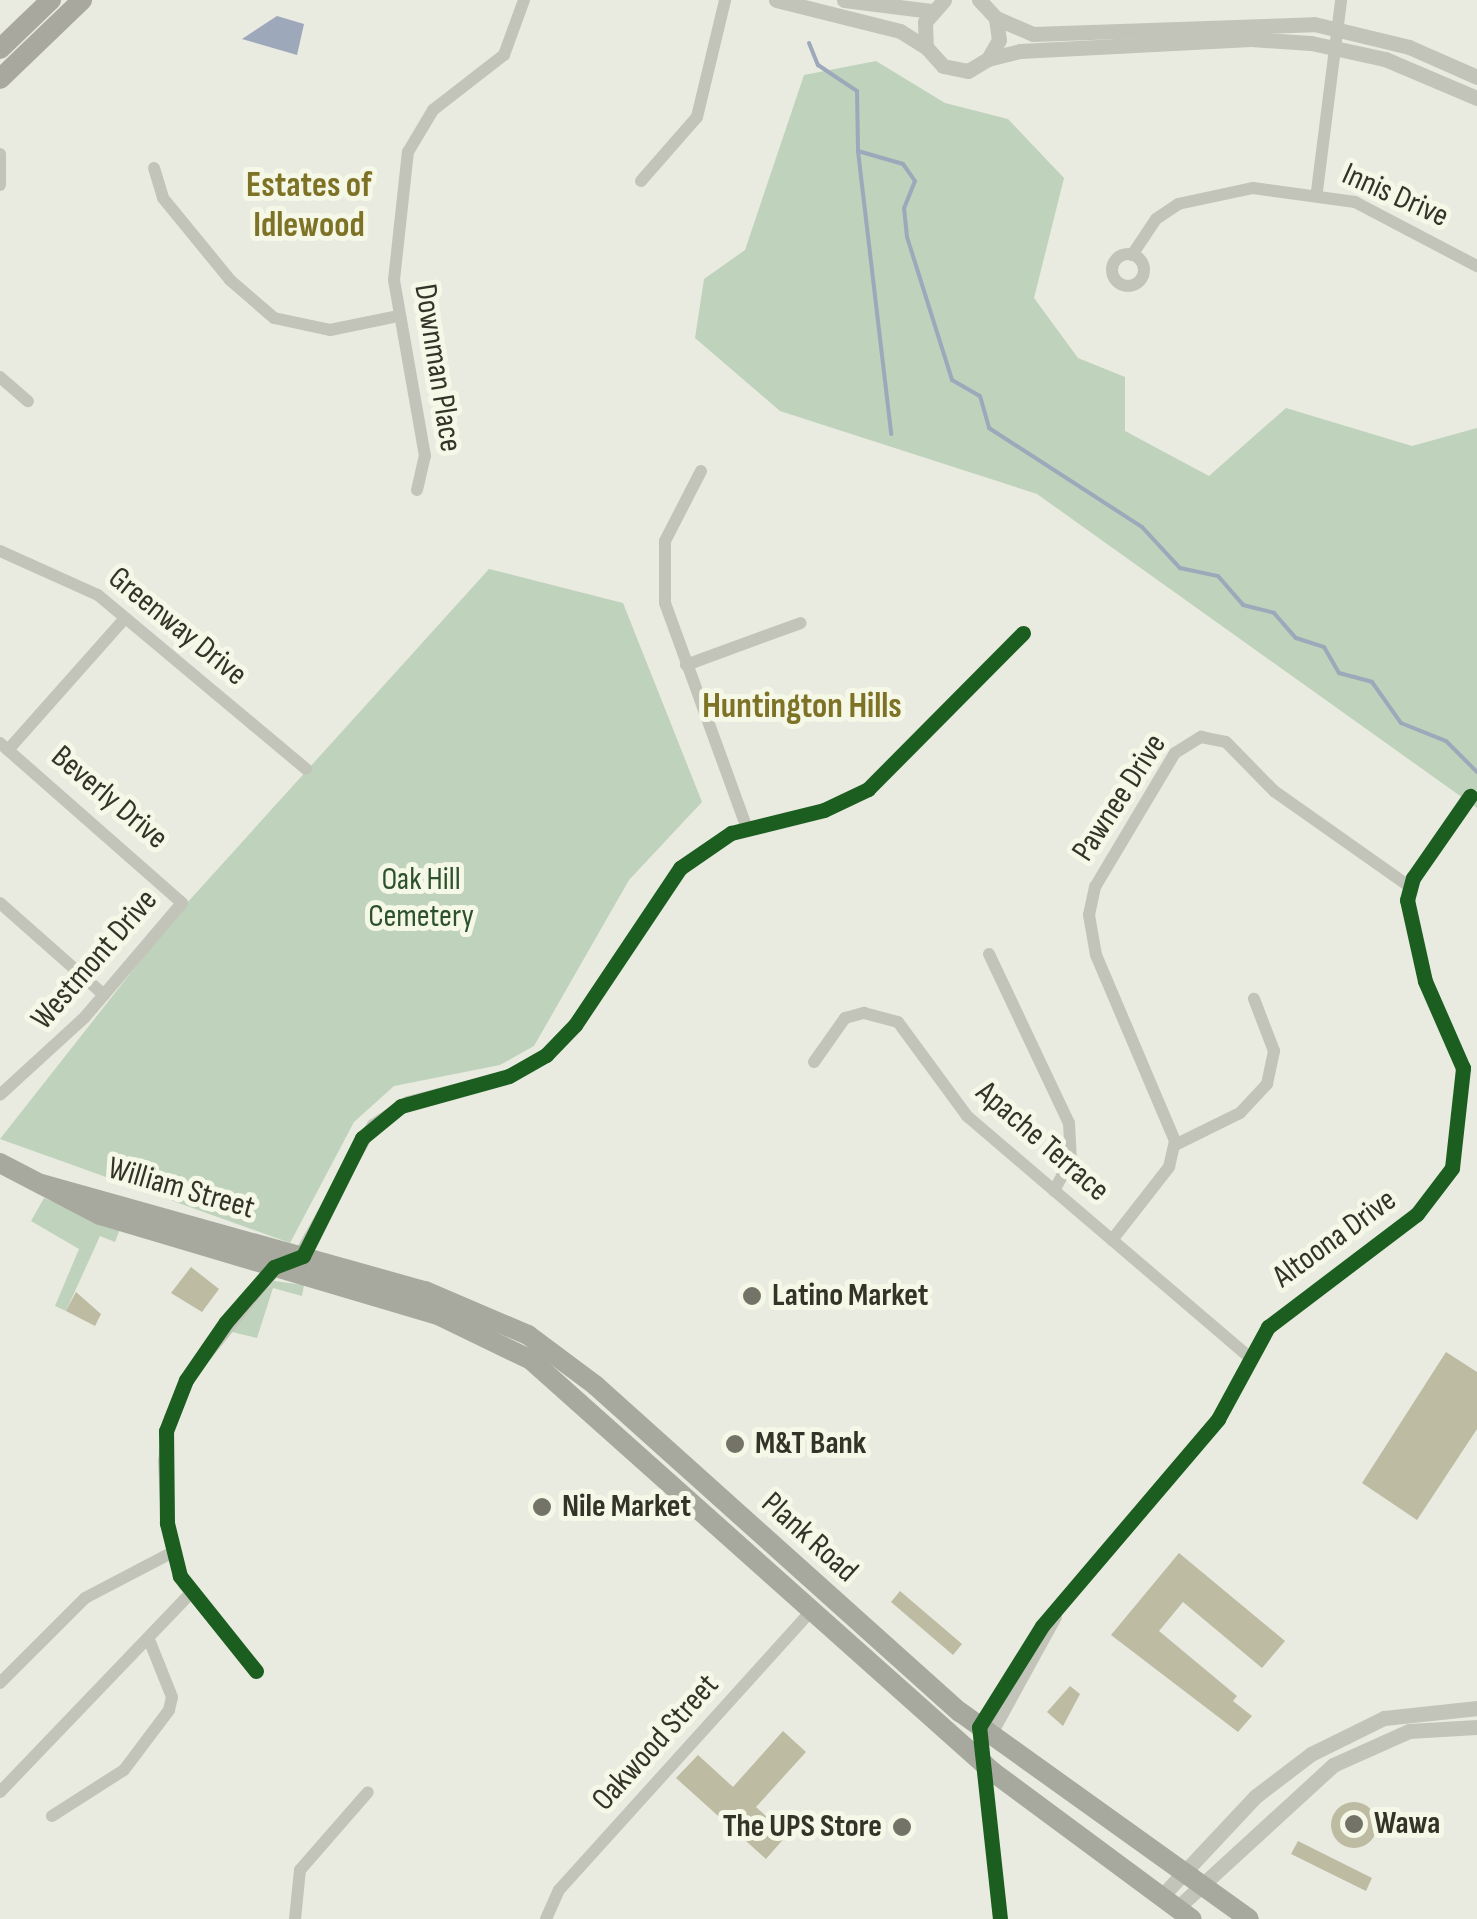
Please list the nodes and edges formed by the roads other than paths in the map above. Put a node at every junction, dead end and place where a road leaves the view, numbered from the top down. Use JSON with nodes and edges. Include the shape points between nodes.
{"nodes":[{"id":1,"x":51,"y":0,"type":"edge"},
{"id":2,"x":82,"y":0,"type":"edge"},
{"id":3,"x":524,"y":0,"type":"edge"},
{"id":4,"x":725,"y":0,"type":"edge"},
{"id":5,"x":776,"y":0,"type":"edge"},
{"id":6,"x":844,"y":0,"type":"edge"},
{"id":7,"x":979,"y":0,"type":"edge"},
{"id":8,"x":1341,"y":0,"type":"edge"},
{"id":9,"x":938,"y":5,"type":"edge"},
{"id":10,"x":996,"y":18,"type":"junction"},
{"id":11,"x":1338,"y":28,"type":"junction"},
{"id":12,"x":926,"y":47,"type":"junction"},
{"id":13,"x":1336,"y":47,"type":"junction"},
{"id":14,"x":0,"y":49,"type":"edge"},
{"id":15,"x":988,"y":60,"type":"junction"},
{"id":16,"x":1477,"y":77,"type":"edge"},
{"id":17,"x":0,"y":79,"type":"edge"},
{"id":18,"x":1477,"y":98,"type":"edge"},
{"id":19,"x":0,"y":154,"type":"edge"},
{"id":20,"x":154,"y":168,"type":"dead end"},
{"id":21,"x":641,"y":180,"type":"dead end"},
{"id":22,"x":0,"y":185,"type":"edge"},
{"id":23,"x":1317,"y":191,"type":"junction"},
{"id":24,"x":1132,"y":254,"type":"dead end"},
{"id":25,"x":1477,"y":266,"type":"edge"},
{"id":26,"x":398,"y":316,"type":"junction"},
{"id":27,"x":0,"y":377,"type":"edge"},
{"id":28,"x":28,"y":401,"type":"dead end"},
{"id":29,"x":702,"y":470,"type":"dead end"},
{"id":30,"x":417,"y":490,"type":"dead end"},
{"id":31,"x":0,"y":551,"type":"edge"},
{"id":32,"x":125,"y":618,"type":"junction"},
{"id":33,"x":801,"y":623,"type":"dead end"},
{"id":34,"x":1023,"y":633,"type":"dead end"},
{"id":35,"x":686,"y":666,"type":"junction"},
{"id":36,"x":4,"y":747,"type":"edge"},
{"id":37,"x":306,"y":769,"type":"dead end"},
{"id":38,"x":1470,"y":796,"type":"dead end"},
{"id":39,"x":746,"y":826,"type":"junction"},
{"id":40,"x":1410,"y":887,"type":"junction"},
{"id":41,"x":180,"y":897,"type":"joint"},
{"id":42,"x":0,"y":902,"type":"edge"},
{"id":43,"x":989,"y":954,"type":"dead end"},
{"id":44,"x":104,"y":995,"type":"junction"},
{"id":45,"x":1254,"y":999,"type":"dead end"},
{"id":46,"x":1477,"y":1046,"type":"edge"},
{"id":47,"x":1460,"y":1051,"type":"junction"},
{"id":48,"x":814,"y":1062,"type":"dead end"},
{"id":49,"x":0,"y":1095,"type":"edge"},
{"id":50,"x":1175,"y":1145,"type":"junction"},
{"id":51,"x":0,"y":1163,"type":"edge"},
{"id":52,"x":42,"y":1184,"type":"junction"},
{"id":53,"x":1054,"y":1191,"type":"junction"},
{"id":54,"x":1112,"y":1240,"type":"junction"},
{"id":55,"x":303,"y":1256,"type":"junction"},
{"id":56,"x":274,"y":1267,"type":"junction"},
{"id":57,"x":1250,"y":1358,"type":"junction"},
{"id":58,"x":712,"y":1515,"type":"junction"},
{"id":59,"x":751,"y":1526,"type":"junction"},
{"id":60,"x":173,"y":1552,"type":"junction"},
{"id":61,"x":760,"y":1560,"type":"junction"},
{"id":62,"x":793,"y":1564,"type":"junction"},
{"id":63,"x":190,"y":1594,"type":"junction"},
{"id":64,"x":814,"y":1608,"type":"junction"},
{"id":65,"x":150,"y":1642,"type":"junction"},
{"id":66,"x":256,"y":1671,"type":"dead end"},
{"id":67,"x":0,"y":1683,"type":"edge"},
{"id":68,"x":1477,"y":1708,"type":"edge"},
{"id":69,"x":1477,"y":1727,"type":"edge"},
{"id":70,"x":984,"y":1731,"type":"junction"},
{"id":71,"x":980,"y":1760,"type":"junction"},
{"id":72,"x":0,"y":1792,"type":"edge"},
{"id":73,"x":368,"y":1792,"type":"dead end"},
{"id":74,"x":52,"y":1816,"type":"dead end"},
{"id":75,"x":1190,"y":1881,"type":"junction"},
{"id":76,"x":1176,"y":1911,"type":"edge"},
{"id":77,"x":294,"y":1919,"type":"edge"},
{"id":78,"x":546,"y":1919,"type":"edge"},
{"id":79,"x":1000,"y":1919,"type":"edge"},
{"id":80,"x":1250,"y":1919,"type":"edge"}],
"edges":[{"from":1,"to":14,"type":"main road"},
{"from":2,"to":17,"type":"main road"},
{"from":3,"to":26,"type":"street","name":"Downman Place","via":[[504,55],[416,127],[395,259]]},
{"from":4,"to":21,"type":"street","via":[[690,131]]},
{"from":5,"to":12,"type":"street","via":[[900,31]]},
{"from":6,"to":9,"type":"street"},
{"from":7,"to":10,"type":"street"},
{"from":8,"to":11,"type":"street"},
{"from":9,"to":12,"type":"street"},
{"from":10,"to":11,"type":"street","via":[[1033,34],[1276,22]]},
{"from":10,"to":15,"type":"street","via":[[999,40]]},
{"from":11,"to":13,"type":"street"},
{"from":11,"to":16,"type":"street"},
{"from":12,"to":15,"type":"street","via":[[955,70]]},
{"from":13,"to":15,"type":"street","via":[[1251,39],[1020,50]]},
{"from":13,"to":18,"type":"street","via":[[1386,58]]},
{"from":13,"to":23,"type":"street"},
{"from":19,"to":22,"type":"street"},
{"from":20,"to":26,"type":"street","via":[[154,183],[174,212],[230,280],[274,318],[330,330]]},
{"from":23,"to":24,"type":"street","name":"Innis Drive","via":[[1212,191],[1156,220]]},
{"from":23,"to":25,"type":"street","name":"Innis Drive","via":[[1399,222]]},
{"from":26,"to":30,"type":"street","name":"Downman Place","via":[[425,456]]},
{"from":27,"to":28,"type":"street"},
{"from":29,"to":35,"type":"street","via":[[672,520],[662,562],[665,603]]},
{"from":31,"to":32,"type":"street","name":"Greenway Drive","via":[[80,583]]},
{"from":32,"to":36,"type":"street"},
{"from":32,"to":37,"type":"street","name":"Greenway Drive"},
{"from":33,"to":35,"type":"street"},
{"from":34,"to":39,"type":"street","via":[[868,789],[824,810]]},
{"from":35,"to":39,"type":"street"},
{"from":36,"to":41,"type":"street","name":"Beverly Drive"},
{"from":38,"to":40,"type":"street"},
{"from":39,"to":55,"type":"street","via":[[680,868],[576,1024],[546,1055],[498,1080],[408,1102],[373,1125]]},
{"from":40,"to":47,"type":"street","name":"Altoona Drive","via":[[1407,912],[1422,968]]},
{"from":40,"to":50,"type":"street","name":"Pawnee Drive","via":[[1274,791],[1226,742],[1201,737],[1175,753],[1103,872],[1089,915],[1096,955]]},
{"from":41,"to":44,"type":"street","name":"Westmont Drive","via":[[180,910]]},
{"from":42,"to":44,"type":"street"},
{"from":43,"to":53,"type":"street","via":[[1069,1123],[1071,1160]]},
{"from":44,"to":49,"type":"street","name":"Westmont Drive"},
{"from":45,"to":50,"type":"street","via":[[1274,1051],[1268,1084],[1240,1113]]},
{"from":46,"to":47,"type":"street"},
{"from":47,"to":57,"type":"street","name":"Altoona Drive","via":[[1462,1121],[1444,1183],[1418,1214],[1280,1313]]},
{"from":48,"to":53,"type":"street","name":"Apache Terrace","via":[[846,1018],[864,1013],[898,1022],[955,1104]]},
{"from":50,"to":54,"type":"street","via":[[1164,1175]]},
{"from":51,"to":52,"type":"highway","name":"William Street"},
{"from":52,"to":55,"type":"highway","name":"William Street"},
{"from":52,"to":56,"type":"highway","name":"William Street","via":[[100,1215]]},
{"from":53,"to":54,"type":"street","name":"Apache Terrace"},
{"from":54,"to":57,"type":"street","name":"Apache Terrace"},
{"from":55,"to":56,"type":"street"},
{"from":55,"to":59,"type":"highway","name":"Plank Road","via":[[446,1298],[528,1335]]},
{"from":56,"to":58,"type":"highway","name":"Plank Road","via":[[456,1321],[519,1352]]},
{"from":56,"to":60,"type":"street","via":[[219,1332],[170,1418],[165,1491]]},
{"from":57,"to":70,"type":"street","name":"Altoona Drive","via":[[1208,1432],[1056,1616]]},
{"from":58,"to":59,"type":"highway","via":[[740,1530]]},
{"from":58,"to":61,"type":"highway","name":"Plank Road"},
{"from":59,"to":62,"type":"highway","name":"Plank Road"},
{"from":60,"to":63,"type":"street"},
{"from":60,"to":67,"type":"street","via":[[85,1598]]},
{"from":61,"to":62,"type":"highway"},
{"from":61,"to":64,"type":"highway","name":"Plank Road"},
{"from":62,"to":70,"type":"highway","name":"Plank Road"},
{"from":63,"to":65,"type":"street"},
{"from":63,"to":66,"type":"street"},
{"from":64,"to":71,"type":"highway","name":"Plank Road"},
{"from":64,"to":78,"type":"street","name":"Oakwood Street","via":[[559,1890]]},
{"from":65,"to":72,"type":"street","via":[[116,1666]]},
{"from":65,"to":74,"type":"street","via":[[172,1698],[169,1710],[116,1777]]},
{"from":68,"to":75,"type":"street","via":[[1401,1713],[1332,1742],[1277,1776]]},
{"from":69,"to":75,"type":"street","via":[[1409,1731],[1333,1764]]},
{"from":70,"to":71,"type":"street"},
{"from":70,"to":75,"type":"highway","name":"Plank Road"},
{"from":71,"to":76,"type":"highway","name":"Plank Road"},
{"from":71,"to":79,"type":"street"},
{"from":73,"to":77,"type":"street","via":[[300,1870]]},
{"from":75,"to":76,"type":"street"},
{"from":75,"to":80,"type":"highway","name":"Plank Road"}]}
